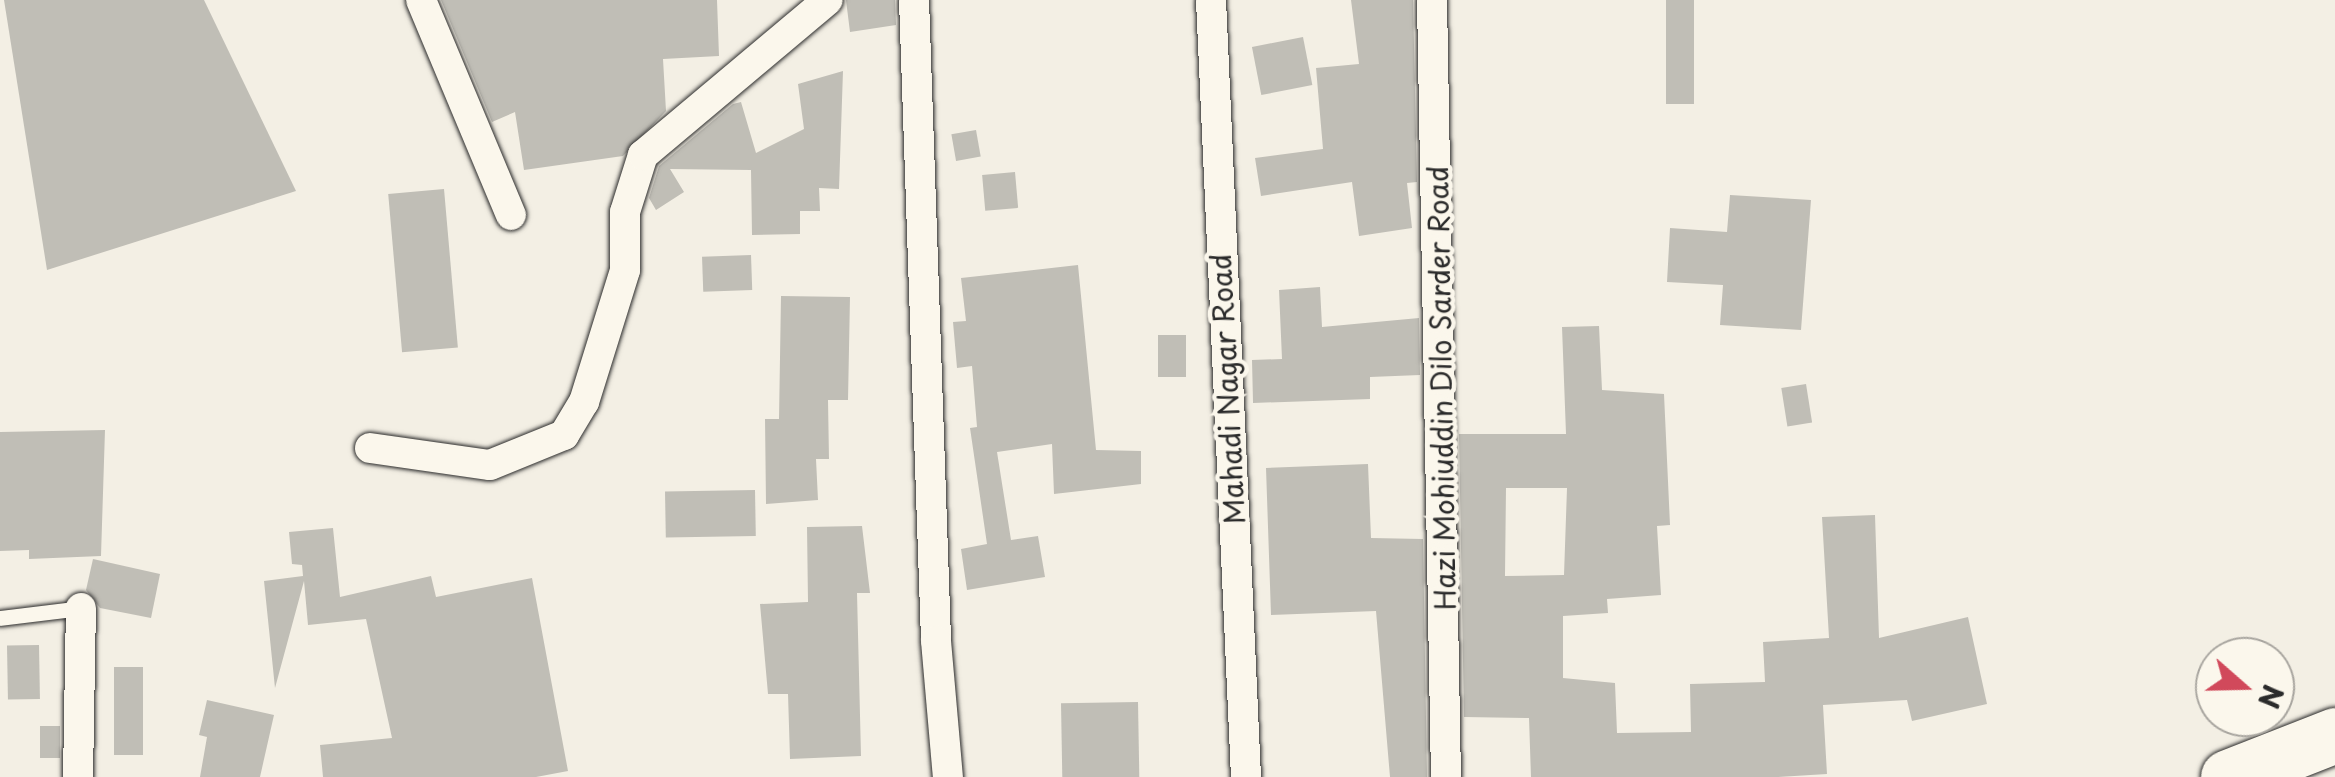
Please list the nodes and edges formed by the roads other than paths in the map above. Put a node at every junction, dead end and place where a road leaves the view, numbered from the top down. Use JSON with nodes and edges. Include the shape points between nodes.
{"nodes":[{"id":1,"x":421,"y":0,"type":"edge"},
{"id":2,"x":828,"y":0,"type":"edge"},
{"id":3,"x":914,"y":0,"type":"edge"},
{"id":4,"x":1211,"y":0,"type":"edge"},
{"id":5,"x":1432,"y":0,"type":"edge"},
{"id":6,"x":512,"y":216,"type":"dead end"},
{"id":7,"x":370,"y":448,"type":"dead end"},
{"id":8,"x":81,"y":608,"type":"joint"},
{"id":9,"x":0,"y":618,"type":"edge"},
{"id":10,"x":2335,"y":735,"type":"edge"},
{"id":11,"x":78,"y":777,"type":"edge"},
{"id":12,"x":948,"y":777,"type":"edge"},
{"id":13,"x":1246,"y":777,"type":"edge"},
{"id":14,"x":1446,"y":777,"type":"edge"},
{"id":15,"x":2228,"y":777,"type":"edge"}],
"edges":[{"from":1,"to":6,"type":"street"},
{"from":2,"to":7,"type":"street","via":[[643,155],[624,212],[625,270],[584,402],[564,435],[490,465]]},
{"from":3,"to":12,"type":"street","via":[[936,641]]},
{"from":4,"to":13,"type":"street","name":"Mahadi Nagar Road"},
{"from":5,"to":14,"type":"street","name":"Hazi Mohiuddin Dilo Sarder Road"},
{"from":8,"to":9,"type":"lane"},
{"from":8,"to":11,"type":"street"},
{"from":10,"to":15,"type":"highway"}]}
